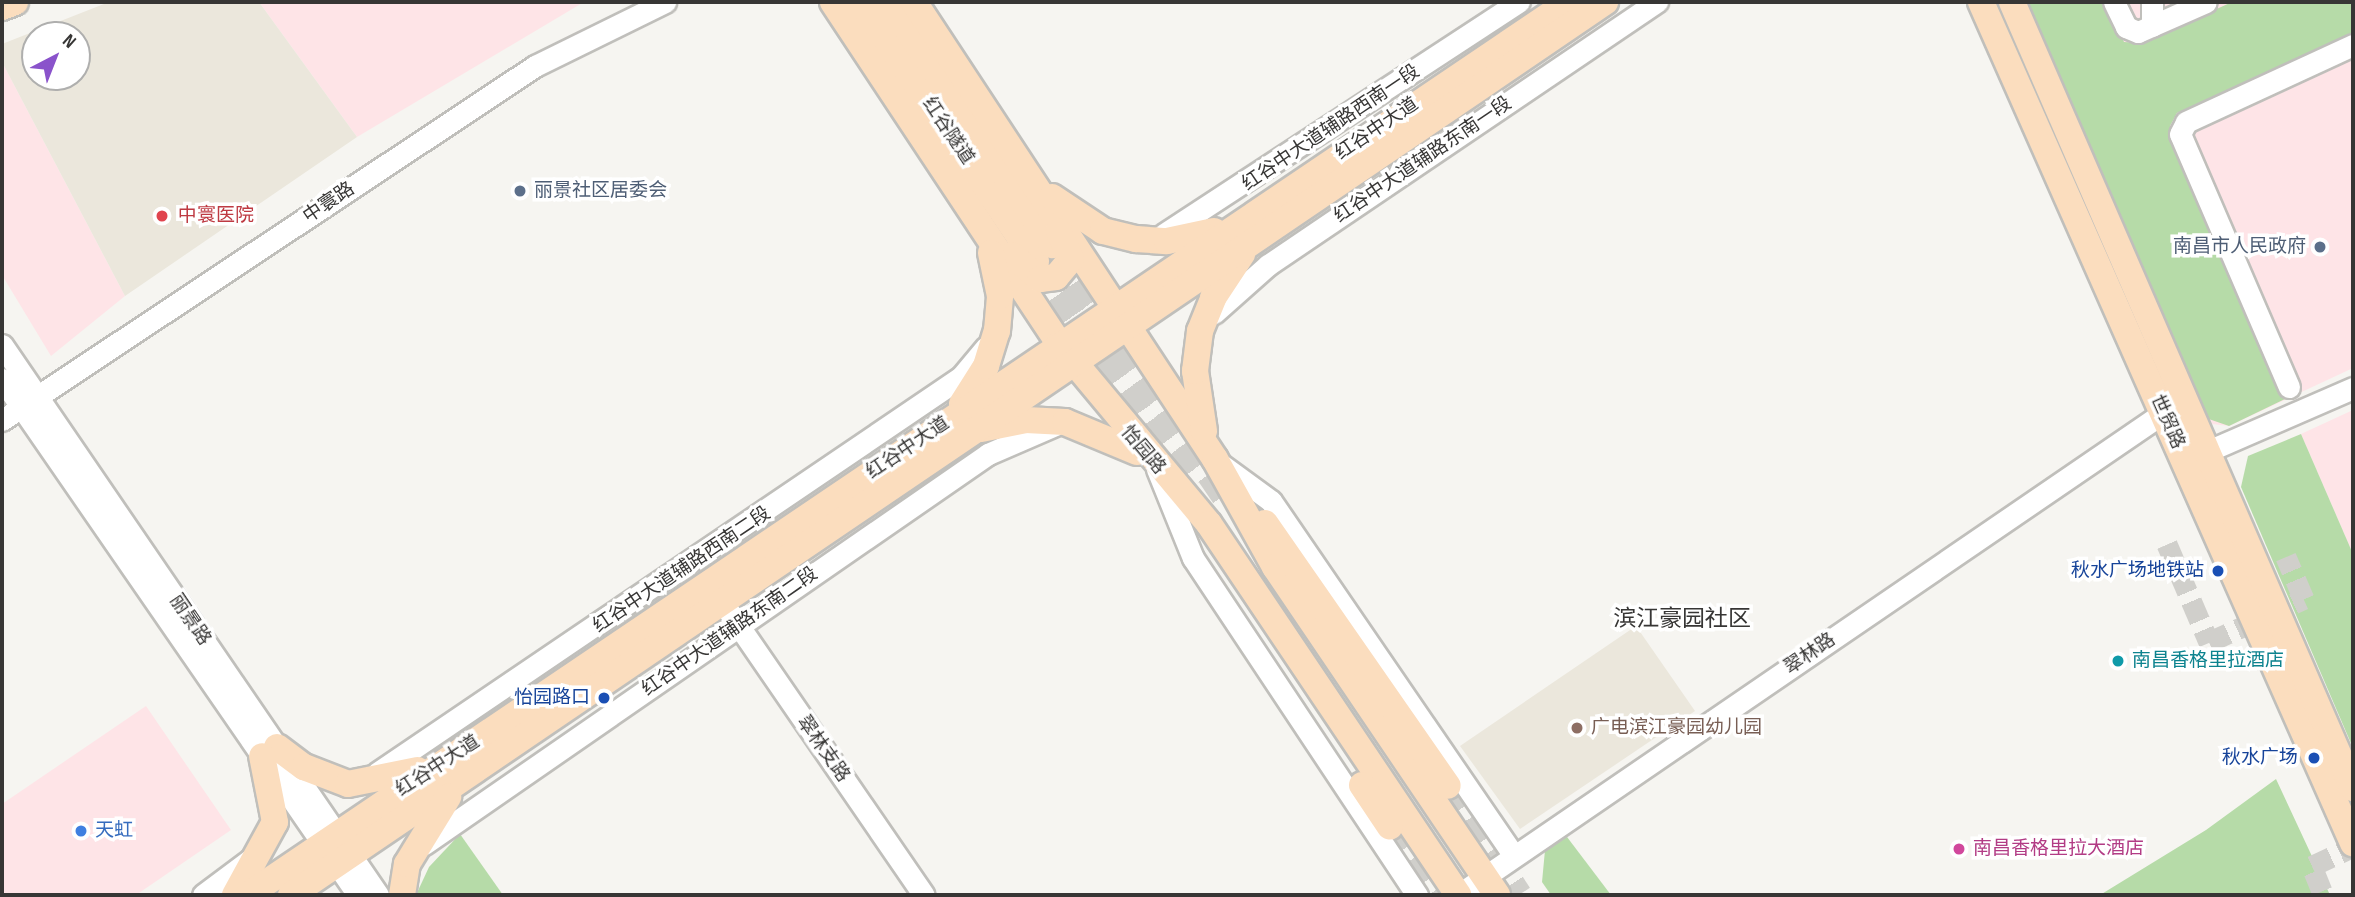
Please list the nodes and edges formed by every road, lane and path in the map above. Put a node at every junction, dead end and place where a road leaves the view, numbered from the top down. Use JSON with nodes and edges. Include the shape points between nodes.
{"nodes":[{"id":1,"x":15,"y":2,"type":"edge"},
{"id":2,"x":665,"y":2,"type":"edge"},
{"id":3,"x":833,"y":2,"type":"edge"},
{"id":4,"x":861,"y":2,"type":"edge"},
{"id":5,"x":889,"y":2,"type":"edge"},
{"id":6,"x":914,"y":2,"type":"edge"},
{"id":7,"x":1519,"y":2,"type":"edge"},
{"id":8,"x":1569,"y":2,"type":"edge"},
{"id":9,"x":1605,"y":2,"type":"edge"},
{"id":10,"x":1657,"y":2,"type":"edge"},
{"id":11,"x":1981,"y":2,"type":"edge"},
{"id":12,"x":2012,"y":2,"type":"edge"},
{"id":13,"x":2114,"y":2,"type":"edge"},
{"id":14,"x":2152,"y":2,"type":"edge"},
{"id":15,"x":2206,"y":2,"type":"edge"},
{"id":16,"x":2,"y":7,"type":"edge"},
{"id":17,"x":2152,"y":26,"type":"junction"},
{"id":18,"x":2353,"y":45,"type":"edge"},
{"id":19,"x":1026,"y":167,"type":"junction"},
{"id":20,"x":1253,"y":211,"type":"junction"},
{"id":21,"x":982,"y":229,"type":"junction"},
{"id":22,"x":1136,"y":239,"type":"junction"},
{"id":23,"x":1254,"y":240,"type":"junction"},
{"id":24,"x":1121,"y":316,"type":"junction"},
{"id":25,"x":997,"y":331,"type":"junction"},
{"id":26,"x":1200,"y":331,"type":"junction"},
{"id":27,"x":2,"y":345,"type":"edge"},
{"id":28,"x":1065,"y":354,"type":"junction"},
{"id":29,"x":2,"y":379,"type":"edge"},
{"id":30,"x":2289,"y":387,"type":"dead end"},
{"id":31,"x":2353,"y":388,"type":"edge"},
{"id":32,"x":29,"y":402,"type":"junction"},
{"id":33,"x":2162,"y":413,"type":"junction"},
{"id":34,"x":2,"y":420,"type":"edge"},
{"id":35,"x":1065,"y":422,"type":"junction"},
{"id":36,"x":946,"y":434,"type":"junction"},
{"id":37,"x":2210,"y":450,"type":"junction"},
{"id":38,"x":1215,"y":459,"type":"junction"},
{"id":39,"x":2184,"y":461,"type":"junction"},
{"id":40,"x":1156,"y":467,"type":"junction"},
{"id":41,"x":723,"y":603,"type":"junction"},
{"id":42,"x":739,"y":627,"type":"junction"},
{"id":43,"x":270,"y":752,"type":"junction"},
{"id":44,"x":459,"y":767,"type":"junction"},
{"id":45,"x":348,"y":784,"type":"junction"},
{"id":46,"x":1448,"y":786,"type":"tunnel mouth"},
{"id":47,"x":2353,"y":788,"type":"edge"},
{"id":48,"x":1390,"y":827,"type":"tunnel mouth"},
{"id":49,"x":272,"y":837,"type":"junction"},
{"id":50,"x":329,"y":838,"type":"junction"},
{"id":51,"x":2353,"y":842,"type":"edge"},
{"id":52,"x":1514,"y":856,"type":"junction"},
{"id":53,"x":344,"y":860,"type":"junction"},
{"id":54,"x":407,"y":864,"type":"junction"},
{"id":55,"x":1491,"y":886,"type":"edge"},
{"id":56,"x":203,"y":895,"type":"edge"},
{"id":57,"x":235,"y":895,"type":"edge"},
{"id":58,"x":248,"y":895,"type":"edge"},
{"id":59,"x":291,"y":895,"type":"edge"},
{"id":60,"x":358,"y":895,"type":"edge"},
{"id":61,"x":378,"y":895,"type":"edge"},
{"id":62,"x":402,"y":895,"type":"edge"},
{"id":63,"x":924,"y":895,"type":"edge"},
{"id":64,"x":1417,"y":895,"type":"edge"},
{"id":65,"x":1458,"y":895,"type":"edge"}],
"edges":[{"from":1,"to":16,"type":"main road"},
{"from":2,"to":32,"type":"street","name":"中寰路","via":[[535,66]]},
{"from":3,"to":21,"type":"main road","name":"怡园路"},
{"from":4,"to":5,"type":"main road","name":"红谷隧道","via":[[1044,253]]},
{"from":6,"to":19,"type":"main road"},
{"from":7,"to":22,"type":"street","name":"红谷中大道辅路西南一段","via":[[1184,226]]},
{"from":8,"to":20,"type":"main road","name":"红谷中大道"},
{"from":9,"to":23,"type":"main road","name":"红谷中大道"},
{"from":10,"to":26,"type":"street","name":"红谷中大道辅路东南一段","via":[[1268,265],[1227,296]]},
{"from":11,"to":33,"type":"main road","name":"世贸路"},
{"from":12,"to":37,"type":"main road","name":"世贸路"},
{"from":13,"to":17,"type":"street","via":[[2126,27],[2138,32]]},
{"from":14,"to":17,"type":"street"},
{"from":15,"to":17,"type":"street"},
{"from":18,"to":30,"type":"street","via":[[2186,122],[2180,134]]},
{"from":19,"to":21,"type":"main road","via":[[1071,259],[1056,277],[1040,279]]},
{"from":19,"to":22,"type":"main road","via":[[1073,215]]},
{"from":19,"to":24,"type":"main road"},
{"from":20,"to":22,"type":"main road","via":[[1197,237]]},
{"from":20,"to":24,"type":"main road","name":"红谷中大道"},
{"from":21,"to":25,"type":"main road","via":[[1000,296]]},
{"from":21,"to":28,"type":"main road","name":"怡园路"},
{"from":23,"to":24,"type":"main road","name":"红谷中大道"},
{"from":23,"to":26,"type":"main road","via":[[1213,298]]},
{"from":24,"to":28,"type":"main road","name":"红谷中大道"},
{"from":24,"to":38,"type":"main road"},
{"from":25,"to":36,"type":"main road","via":[[968,398]]},
{"from":25,"to":45,"type":"street","name":"红谷中大道辅路西南二段","via":[[950,385],[397,764]]},
{"from":26,"to":38,"type":"main road","via":[[1198,412]]},
{"from":27,"to":32,"type":"street","name":"丽景路"},
{"from":28,"to":36,"type":"main road","name":"红谷中大道"},
{"from":28,"to":40,"type":"main road","name":"怡园路"},
{"from":29,"to":32,"type":"street","name":"丽景路"},
{"from":31,"to":37,"type":"street"},
{"from":32,"to":34,"type":"street","name":"中寰路"},
{"from":32,"to":43,"type":"street","name":"丽景路"},
{"from":33,"to":39,"type":"main road","name":"世贸路"},
{"from":33,"to":52,"type":"street","name":"翠林路"},
{"from":35,"to":36,"type":"main road"},
{"from":35,"to":40,"type":"main road","via":[[1114,438]]},
{"from":35,"to":42,"type":"street","name":"红谷中大道辅路东南二段","via":[[988,454]]},
{"from":36,"to":41,"type":"main road","name":"红谷中大道"},
{"from":36,"to":44,"type":"main road","name":"红谷中大道"},
{"from":37,"to":39,"type":"street"},
{"from":37,"to":47,"type":"main road","name":"世贸路"},
{"from":38,"to":46,"type":"main road","via":[[1293,557]]},
{"from":38,"to":52,"type":"street","via":[[1271,501]]},
{"from":38,"to":55,"type":"main road","via":[[1275,567]]},
{"from":39,"to":51,"type":"main road","name":"世贸路"},
{"from":40,"to":48,"type":"main road"},
{"from":40,"to":64,"type":"street","via":[[1193,558]]},
{"from":40,"to":65,"type":"main road","name":"怡园路","via":[[1209,524]]},
{"from":41,"to":42,"type":"street","name":"翠林支路"},
{"from":41,"to":44,"type":"main road","name":"红谷中大道"},
{"from":42,"to":54,"type":"street","name":"红谷中大道辅路东南二段","via":[[438,832]]},
{"from":42,"to":63,"type":"street","name":"翠林支路"},
{"from":43,"to":45,"type":"main road"},
{"from":43,"to":49,"type":"main road"},
{"from":43,"to":50,"type":"street","name":"丽景路"},
{"from":44,"to":45,"type":"main road"},
{"from":44,"to":50,"type":"main road","name":"红谷中大道"},
{"from":44,"to":53,"type":"main road","name":"红谷中大道"},
{"from":44,"to":54,"type":"main road"},
{"from":49,"to":56,"type":"street"},
{"from":49,"to":57,"type":"main road"},
{"from":50,"to":53,"type":"street","name":"丽景路"},
{"from":50,"to":58,"type":"main road","name":"红谷中大道"},
{"from":52,"to":55,"type":"street","name":"翠林路"},
{"from":53,"to":59,"type":"main road","name":"红谷中大道"},
{"from":53,"to":60,"type":"street","name":"丽景路"},
{"from":53,"to":61,"type":"street","name":"丽景路"},
{"from":54,"to":62,"type":"main road"},
{"from":55,"to":65,"type":"street","name":"翠林路"}]}
